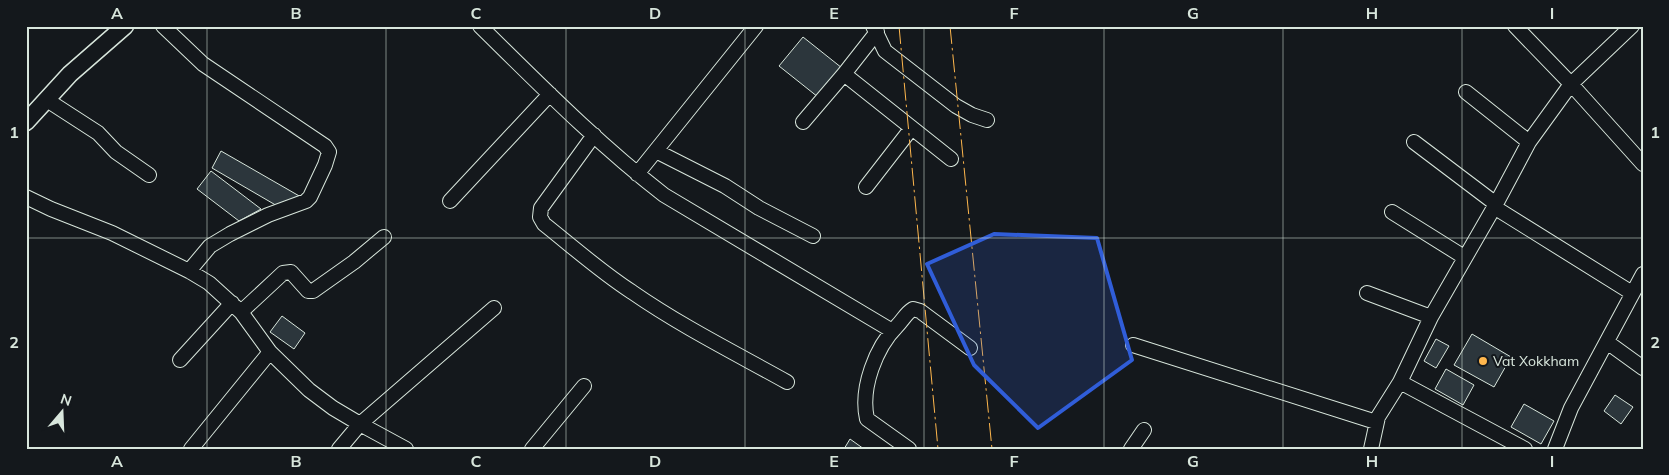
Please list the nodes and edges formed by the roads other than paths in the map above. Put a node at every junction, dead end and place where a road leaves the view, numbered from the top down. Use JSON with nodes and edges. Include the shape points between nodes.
{"nodes":[{"id":1,"x":125,"y":26,"type":"edge"},
{"id":2,"x":162,"y":26,"type":"edge"},
{"id":3,"x":480,"y":26,"type":"edge"},
{"id":4,"x":756,"y":26,"type":"edge"},
{"id":5,"x":1515,"y":26,"type":"edge"},
{"id":6,"x":1632,"y":26,"type":"edge"},
{"id":7,"x":875,"y":29,"type":"edge"},
{"id":8,"x":844,"y":74,"type":"junction"},
{"id":9,"x":1571,"y":84,"type":"junction"},
{"id":10,"x":1466,"y":92,"type":"dead end"},
{"id":11,"x":550,"y":94,"type":"junction"},
{"id":12,"x":47,"y":100,"type":"junction"},
{"id":13,"x":987,"y":120,"type":"dead end"},
{"id":14,"x":26,"y":122,"type":"edge"},
{"id":15,"x":803,"y":122,"type":"dead end"},
{"id":16,"x":912,"y":129,"type":"junction"},
{"id":17,"x":594,"y":135,"type":"junction"},
{"id":18,"x":1414,"y":142,"type":"dead end"},
{"id":19,"x":1529,"y":142,"type":"junction"},
{"id":20,"x":656,"y":151,"type":"junction"},
{"id":21,"x":950,"y":158,"type":"dead end"},
{"id":22,"x":1643,"y":164,"type":"edge"},
{"id":23,"x":637,"y":174,"type":"junction"},
{"id":24,"x":149,"y":175,"type":"dead end"},
{"id":25,"x":866,"y":187,"type":"dead end"},
{"id":26,"x":26,"y":198,"type":"edge"},
{"id":27,"x":450,"y":201,"type":"dead end"},
{"id":28,"x":1495,"y":205,"type":"junction"},
{"id":29,"x":1392,"y":212,"type":"dead end"},
{"id":30,"x":813,"y":236,"type":"dead end"},
{"id":31,"x":384,"y":237,"type":"dead end"},
{"id":32,"x":1464,"y":257,"type":"junction"},
{"id":33,"x":189,"y":271,"type":"junction"},
{"id":34,"x":1643,"y":274,"type":"edge"},
{"id":35,"x":1367,"y":293,"type":"dead end"},
{"id":36,"x":1632,"y":293,"type":"junction"},
{"id":37,"x":237,"y":308,"type":"junction"},
{"id":38,"x":494,"y":308,"type":"dead end"},
{"id":39,"x":1431,"y":317,"type":"junction"},
{"id":40,"x":893,"y":329,"type":"junction"},
{"id":41,"x":1607,"y":342,"type":"junction"},
{"id":42,"x":1133,"y":345,"type":"dead end"},
{"id":43,"x":970,"y":348,"type":"dead end"},
{"id":44,"x":270,"y":352,"type":"junction"},
{"id":45,"x":180,"y":360,"type":"dead end"},
{"id":46,"x":1643,"y":368,"type":"edge"},
{"id":47,"x":787,"y":382,"type":"dead end"},
{"id":48,"x":1400,"y":382,"type":"junction"},
{"id":49,"x":584,"y":386,"type":"dead end"},
{"id":50,"x":1376,"y":422,"type":"junction"},
{"id":51,"x":360,"y":424,"type":"junction"},
{"id":52,"x":1144,"y":430,"type":"dead end"},
{"id":53,"x":191,"y":449,"type":"edge"},
{"id":54,"x":339,"y":449,"type":"edge"},
{"id":55,"x":406,"y":449,"type":"edge"},
{"id":56,"x":532,"y":449,"type":"edge"},
{"id":57,"x":909,"y":449,"type":"edge"},
{"id":58,"x":1131,"y":449,"type":"edge"},
{"id":59,"x":1371,"y":449,"type":"edge"},
{"id":60,"x":1525,"y":449,"type":"edge"},
{"id":61,"x":1555,"y":449,"type":"edge"}],
"edges":[{"from":1,"to":12,"type":"main road","via":[[70,74]]},
{"from":2,"to":33,"type":"street","via":[[203,64],[326,146],[329,152],[306,201],[268,214],[230,234],[210,246]]},
{"from":3,"to":11,"type":"street"},
{"from":4,"to":20,"type":"street"},
{"from":5,"to":9,"type":"street"},
{"from":6,"to":9,"type":"street"},
{"from":7,"to":8,"type":"street"},
{"from":7,"to":13,"type":"street","via":[[885,51],[956,106]]},
{"from":8,"to":15,"type":"street"},
{"from":8,"to":16,"type":"street"},
{"from":9,"to":19,"type":"street"},
{"from":9,"to":22,"type":"street"},
{"from":10,"to":19,"type":"street"},
{"from":11,"to":17,"type":"street"},
{"from":11,"to":27,"type":"street"},
{"from":12,"to":14,"type":"main road"},
{"from":12,"to":24,"type":"street","via":[[98,133],[116,152]]},
{"from":16,"to":21,"type":"street"},
{"from":16,"to":25,"type":"street"},
{"from":17,"to":23,"type":"street"},
{"from":17,"to":47,"type":"street","via":[[541,208],[540,218],[544,224],[632,292]]},
{"from":18,"to":28,"type":"street"},
{"from":19,"to":28,"type":"street"},
{"from":20,"to":23,"type":"street"},
{"from":20,"to":30,"type":"street"},
{"from":23,"to":40,"type":"street","via":[[664,195],[888,329]]},
{"from":26,"to":33,"type":"street","via":[[112,233]]},
{"from":28,"to":32,"type":"street"},
{"from":28,"to":36,"type":"street"},
{"from":29,"to":32,"type":"street"},
{"from":31,"to":37,"type":"street","via":[[313,291],[308,291],[290,272],[283,273]]},
{"from":32,"to":39,"type":"street"},
{"from":33,"to":37,"type":"street","via":[[209,283]]},
{"from":34,"to":36,"type":"street"},
{"from":35,"to":39,"type":"street"},
{"from":36,"to":41,"type":"street"},
{"from":37,"to":44,"type":"street"},
{"from":37,"to":45,"type":"street"},
{"from":38,"to":51,"type":"street"},
{"from":39,"to":48,"type":"street"},
{"from":40,"to":43,"type":"street","via":[[913,308]]},
{"from":40,"to":57,"type":"street","via":[[870,368],[864,407],[867,418]]},
{"from":41,"to":46,"type":"street"},
{"from":41,"to":61,"type":"street","via":[[1571,408]]},
{"from":42,"to":50,"type":"street"},
{"from":44,"to":51,"type":"street","via":[[309,390]]},
{"from":44,"to":53,"type":"street"},
{"from":48,"to":50,"type":"street"},
{"from":48,"to":60,"type":"street"},
{"from":49,"to":56,"type":"street"},
{"from":50,"to":59,"type":"street"},
{"from":51,"to":54,"type":"street"},
{"from":51,"to":55,"type":"street"},
{"from":52,"to":58,"type":"street"}]}
